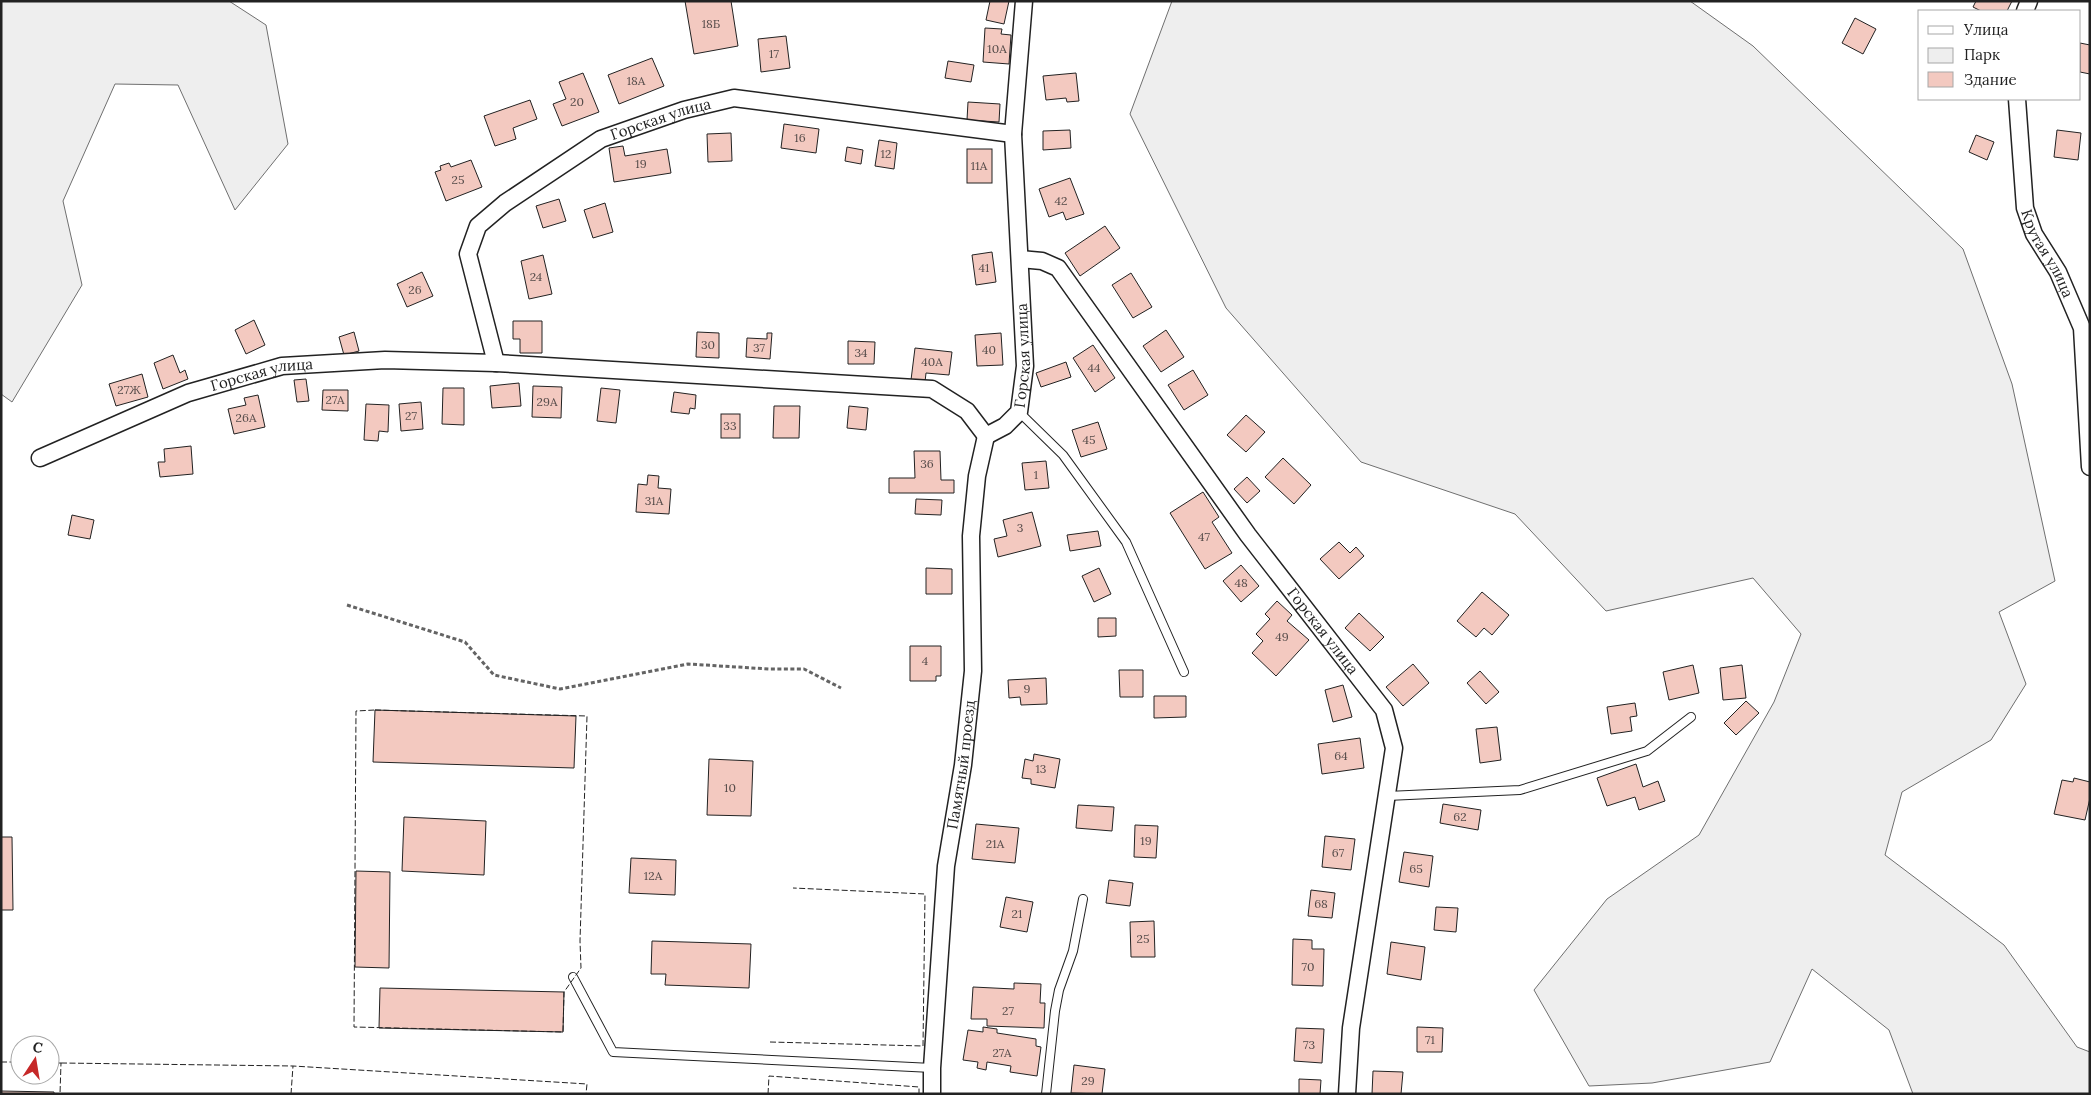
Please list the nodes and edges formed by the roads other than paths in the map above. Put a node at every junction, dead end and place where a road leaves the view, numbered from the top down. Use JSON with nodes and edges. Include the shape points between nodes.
{"nodes":[{"id":1,"x":1024,"y":1,"type":"edge"},
{"id":2,"x":2017,"y":100,"type":"edge"},
{"id":3,"x":1013,"y":134,"type":"junction"},
{"id":4,"x":1020,"y":259,"type":"junction"},
{"id":5,"x":496,"y":364,"type":"junction"},
{"id":6,"x":1019,"y":412,"type":"junction"},
{"id":7,"x":986,"y":436,"type":"junction"},
{"id":8,"x":40,"y":458,"type":"dead end"},
{"id":9,"x":2090,"y":466,"type":"edge"},
{"id":10,"x":1184,"y":672,"type":"dead end"},
{"id":11,"x":1690,"y":717,"type":"dead end"},
{"id":12,"x":1387,"y":796,"type":"junction"},
{"id":13,"x":1083,"y":899,"type":"dead end"},
{"id":14,"x":573,"y":977,"type":"dead end"},
{"id":15,"x":932,"y":1068,"type":"junction"},
{"id":16,"x":932,"y":1094,"type":"edge"},
{"id":17,"x":1046,"y":1094,"type":"edge"},
{"id":18,"x":1347,"y":1094,"type":"edge"}],
"edges":[{"from":1,"to":3,"type":"street","name":"Горская улица"},
{"from":2,"to":9,"type":"street","name":"Крутая улица","via":[[2025,208],[2034,234],[2058,272],[2082,328]]},
{"from":3,"to":4,"type":"street","name":"Горская улица"},
{"from":3,"to":5,"type":"street","name":"Горская улица","via":[[734,98],[684,110],[601,139],[505,203],[478,226],[468,254]]},
{"from":4,"to":6,"type":"street","name":"Горская улица","via":[[1025,366]]},
{"from":4,"to":12,"type":"street","name":"Горская улица","via":[[1042,261],[1058,268],[1248,535],[1384,710],[1394,748]]},
{"from":5,"to":7,"type":"street","name":"Горская улица","via":[[932,389],[967,411]]},
{"from":5,"to":8,"type":"street","name":"Горская улица","via":[[385,360],[282,366],[188,393]]},
{"from":6,"to":7,"type":"street","name":"Горская улица","via":[[1005,426]]},
{"from":6,"to":10,"type":"lane","via":[[1063,455],[1126,542]]},
{"from":7,"to":15,"type":"street","name":"Памятный проезд","via":[[977,476],[971,536],[973,671],[946,866]]},
{"from":11,"to":12,"type":"lane","via":[[1647,750],[1520,790]]},
{"from":12,"to":18,"type":"street","name":"Горская улица","via":[[1352,1028]]},
{"from":13,"to":17,"type":"lane","via":[[1073,951],[1055,1011]]},
{"from":14,"to":15,"type":"lane","via":[[613,1052]]},
{"from":15,"to":16,"type":"street","name":"Памятный проезд"}]}
